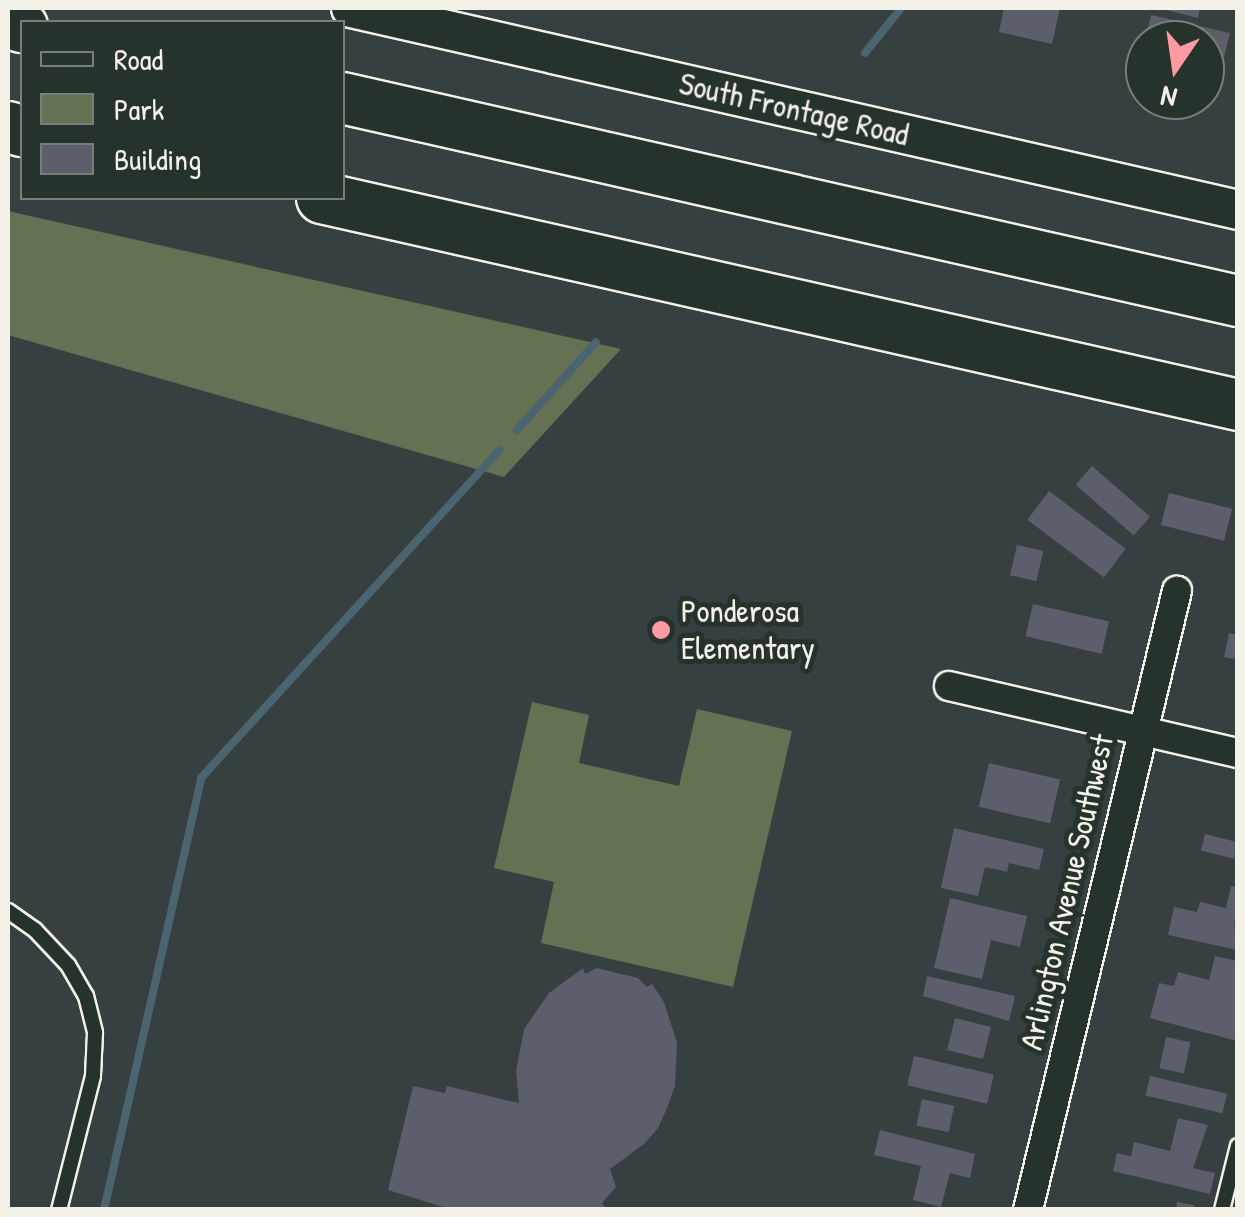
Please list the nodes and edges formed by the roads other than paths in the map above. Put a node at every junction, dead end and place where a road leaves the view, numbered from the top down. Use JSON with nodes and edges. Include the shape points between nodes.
{"nodes":[{"id":1,"x":351,"y":8,"type":"edge"},
{"id":2,"x":345,"y":99,"type":"edge"},
{"id":3,"x":331,"y":200,"type":"edge"},
{"id":4,"x":1238,"y":210,"type":"edge"},
{"id":5,"x":1238,"y":301,"type":"edge"},
{"id":6,"x":1238,"y":405,"type":"edge"},
{"id":7,"x":1178,"y":591,"type":"dead end"},
{"id":8,"x":949,"y":686,"type":"dead end"},
{"id":9,"x":1141,"y":731,"type":"junction"},
{"id":10,"x":1238,"y":754,"type":"edge"},
{"id":11,"x":8,"y":911,"type":"edge"},
{"id":12,"x":1238,"y":1146,"type":"edge"},
{"id":13,"x":59,"y":1210,"type":"edge"},
{"id":14,"x":1028,"y":1210,"type":"edge"},
{"id":15,"x":1222,"y":1210,"type":"edge"}],
"edges":[{"from":1,"to":4,"type":"main road","name":"South Frontage Road"},
{"from":2,"to":5,"type":"highway"},
{"from":3,"to":6,"type":"highway"},
{"from":7,"to":9,"type":"street","name":"Arlington Avenue Southwest"},
{"from":8,"to":9,"type":"street"},
{"from":9,"to":10,"type":"street"},
{"from":9,"to":14,"type":"street","name":"Arlington Avenue Southwest"},
{"from":11,"to":13,"type":"lane","via":[[68,965],[86,996],[95,1034],[93,1076]]},
{"from":12,"to":15,"type":"lane"}]}
